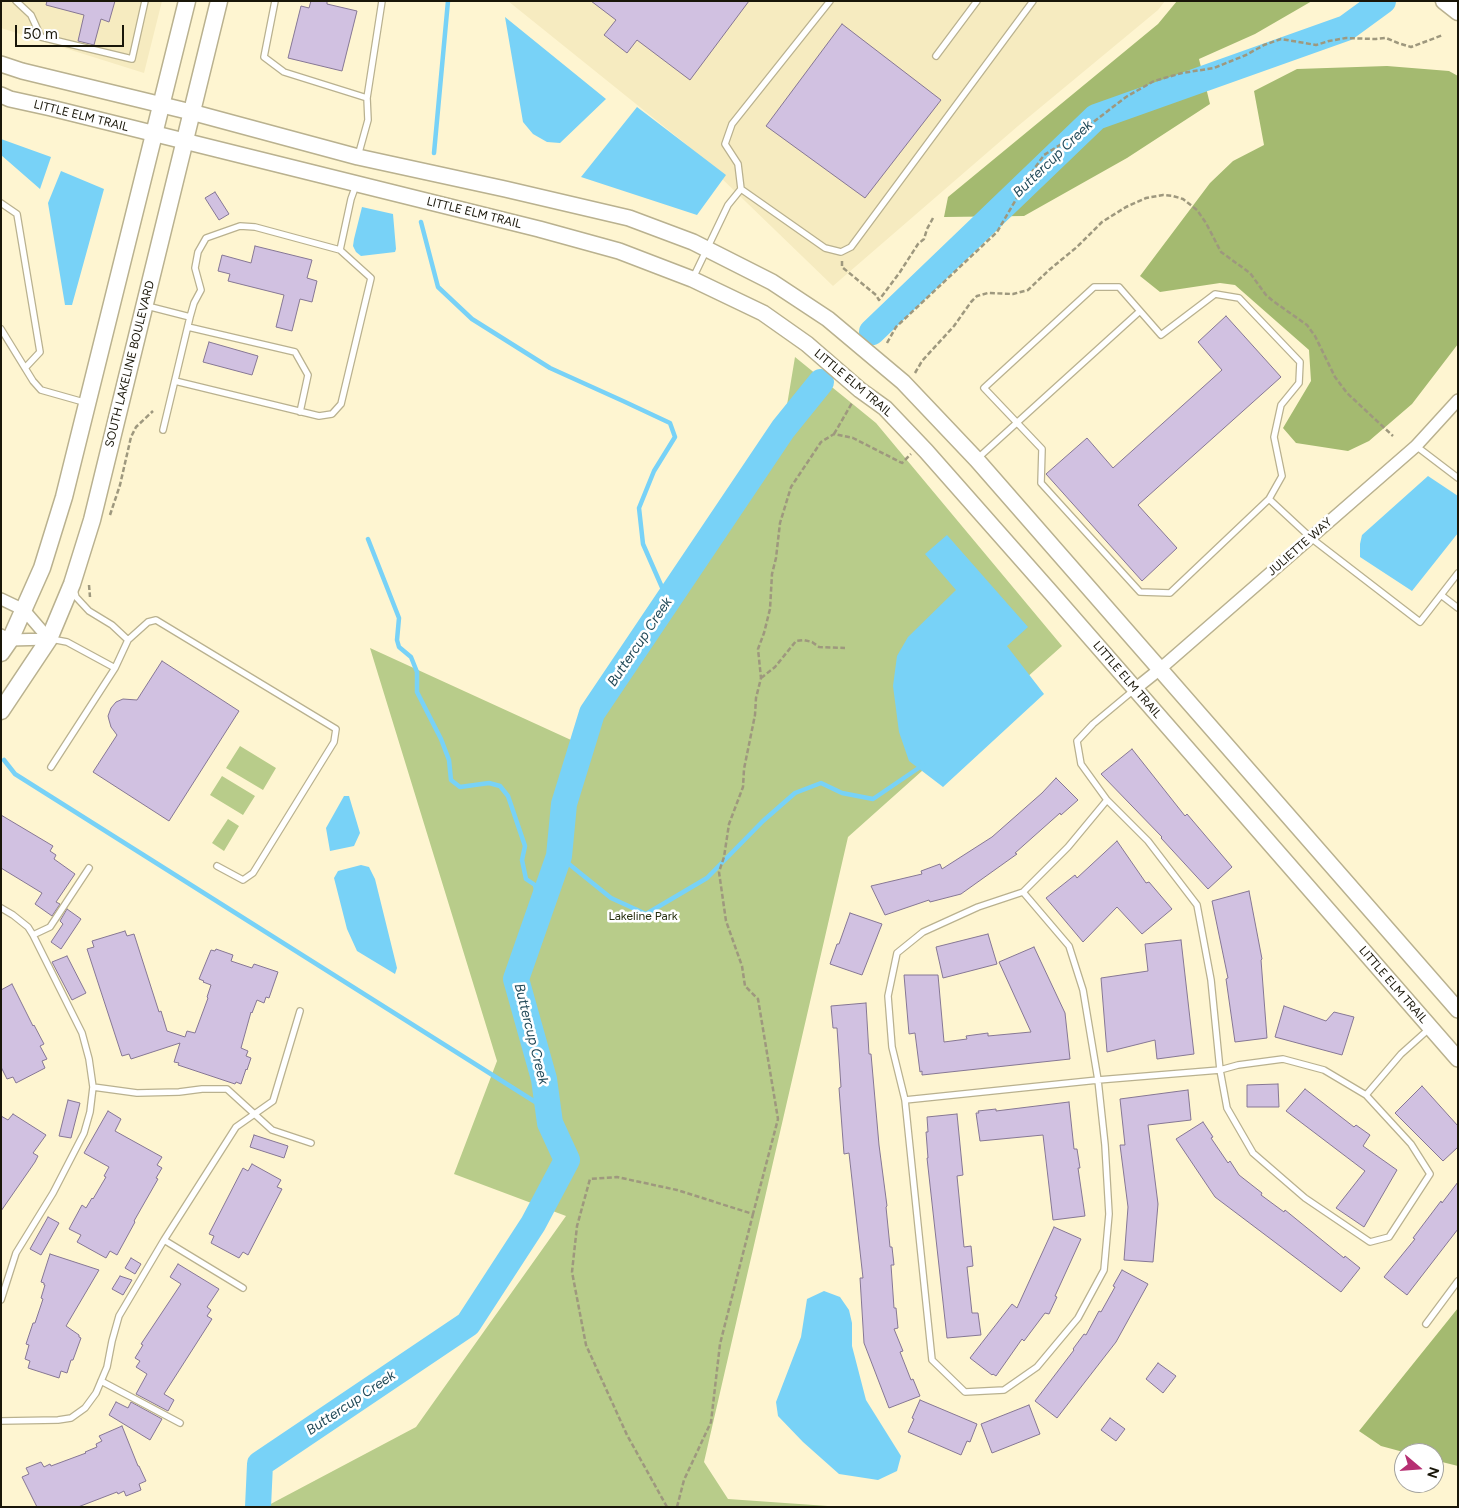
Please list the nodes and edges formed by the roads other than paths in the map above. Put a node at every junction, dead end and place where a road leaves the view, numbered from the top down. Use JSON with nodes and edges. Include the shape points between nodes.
{"nodes":[{"id":1,"x":16,"y":1,"type":"edge"},
{"id":2,"x":145,"y":1,"type":"edge"},
{"id":3,"x":187,"y":1,"type":"edge"},
{"id":4,"x":219,"y":1,"type":"edge"},
{"id":5,"x":275,"y":1,"type":"edge"},
{"id":6,"x":382,"y":1,"type":"edge"},
{"id":7,"x":830,"y":1,"type":"edge"},
{"id":8,"x":977,"y":1,"type":"edge"},
{"id":9,"x":1032,"y":1,"type":"edge"},
{"id":10,"x":1444,"y":1,"type":"edge"},
{"id":11,"x":1458,"y":12,"type":"edge"},
{"id":12,"x":936,"y":56,"type":"dead end"},
{"id":13,"x":1,"y":64,"type":"edge"},
{"id":14,"x":1,"y":95,"type":"edge"},
{"id":15,"x":366,"y":98,"type":"junction"},
{"id":16,"x":161,"y":105,"type":"junction"},
{"id":17,"x":191,"y":112,"type":"junction"},
{"id":18,"x":154,"y":134,"type":"junction"},
{"id":19,"x":184,"y":142,"type":"junction"},
{"id":20,"x":358,"y":157,"type":"junction"},
{"id":21,"x":356,"y":184,"type":"junction"},
{"id":22,"x":741,"y":189,"type":"junction"},
{"id":23,"x":1,"y":203,"type":"edge"},
{"id":24,"x":707,"y":249,"type":"junction"},
{"id":25,"x":340,"y":250,"type":"junction"},
{"id":26,"x":692,"y":278,"type":"junction"},
{"id":27,"x":144,"y":305,"type":"junction"},
{"id":28,"x":1140,"y":311,"type":"junction"},
{"id":29,"x":190,"y":317,"type":"junction"},
{"id":30,"x":188,"y":327,"type":"junction"},
{"id":31,"x":1,"y":329,"type":"edge"},
{"id":32,"x":25,"y":368,"type":"junction"},
{"id":33,"x":176,"y":381,"type":"junction"},
{"id":34,"x":1458,"y":400,"type":"edge"},
{"id":35,"x":87,"y":403,"type":"junction"},
{"id":36,"x":300,"y":412,"type":"junction"},
{"id":37,"x":1018,"y":423,"type":"junction"},
{"id":38,"x":163,"y":430,"type":"dead end"},
{"id":39,"x":1416,"y":446,"type":"junction"},
{"id":40,"x":976,"y":460,"type":"junction"},
{"id":41,"x":1458,"y":478,"type":"edge"},
{"id":42,"x":1269,"y":499,"type":"junction"},
{"id":43,"x":1311,"y":538,"type":"junction"},
{"id":44,"x":1458,"y":574,"type":"edge"},
{"id":45,"x":82,"y":578,"type":"junction"},
{"id":46,"x":1441,"y":595,"type":"junction"},
{"id":47,"x":1,"y":599,"type":"edge"},
{"id":48,"x":1458,"y":608,"type":"edge"},
{"id":49,"x":24,"y":610,"type":"junction"},
{"id":50,"x":49,"y":639,"type":"junction"},
{"id":51,"x":128,"y":640,"type":"junction"},
{"id":52,"x":4,"y":643,"type":"edge"},
{"id":53,"x":115,"y":668,"type":"junction"},
{"id":54,"x":1160,"y":669,"type":"junction"},
{"id":55,"x":1135,"y":689,"type":"junction"},
{"id":56,"x":1,"y":711,"type":"edge"},
{"id":57,"x":51,"y":767,"type":"dead end"},
{"id":58,"x":1107,"y":800,"type":"junction"},
{"id":59,"x":217,"y":866,"type":"dead end"},
{"id":60,"x":89,"y":868,"type":"dead end"},
{"id":61,"x":1023,"y":892,"type":"junction"},
{"id":62,"x":1,"y":908,"type":"edge"},
{"id":63,"x":33,"y":936,"type":"junction"},
{"id":64,"x":1458,"y":1010,"type":"edge"},
{"id":65,"x":300,"y":1011,"type":"dead end"},
{"id":66,"x":1430,"y":1028,"type":"junction"},
{"id":67,"x":1458,"y":1059,"type":"edge"},
{"id":68,"x":1220,"y":1070,"type":"junction"},
{"id":69,"x":1098,"y":1080,"type":"junction"},
{"id":70,"x":94,"y":1087,"type":"junction"},
{"id":71,"x":1366,"y":1095,"type":"junction"},
{"id":72,"x":905,"y":1100,"type":"junction"},
{"id":73,"x":255,"y":1115,"type":"junction"},
{"id":74,"x":311,"y":1143,"type":"dead end"},
{"id":75,"x":164,"y":1240,"type":"junction"},
{"id":76,"x":1458,"y":1281,"type":"edge"},
{"id":77,"x":243,"y":1288,"type":"dead end"},
{"id":78,"x":1,"y":1300,"type":"edge"},
{"id":79,"x":1426,"y":1324,"type":"dead end"},
{"id":80,"x":101,"y":1381,"type":"junction"},
{"id":81,"x":1,"y":1421,"type":"edge"},
{"id":82,"x":180,"y":1424,"type":"dead end"}],
"edges":[{"from":1,"to":2,"type":"lane","via":[[31,15],[41,37],[132,59]]},
{"from":3,"to":16,"type":"main road"},
{"from":4,"to":17,"type":"main road","name":"SOUTH LAKELINE BOULEVARD"},
{"from":5,"to":15,"type":"lane","via":[[264,57],[284,72]]},
{"from":6,"to":15,"type":"lane"},
{"from":7,"to":22,"type":"lane","via":[[732,124],[725,144],[738,164]]},
{"from":8,"to":12,"type":"lane"},
{"from":9,"to":22,"type":"lane","via":[[851,247],[841,252],[825,248]]},
{"from":10,"to":11,"type":"main road"},
{"from":13,"to":16,"type":"street"},
{"from":14,"to":18,"type":"street","name":"LITTLE ELM TRAIL"},
{"from":15,"to":20,"type":"lane","via":[[368,120]]},
{"from":16,"to":17,"type":"street"},
{"from":16,"to":18,"type":"main road"},
{"from":17,"to":19,"type":"main road","name":"SOUTH LAKELINE BOULEVARD"},
{"from":17,"to":20,"type":"street"},
{"from":18,"to":19,"type":"street","name":"LITTLE ELM TRAIL"},
{"from":18,"to":35,"type":"main road"},
{"from":19,"to":21,"type":"street","name":"LITTLE ELM TRAIL"},
{"from":19,"to":27,"type":"main road","name":"SOUTH LAKELINE BOULEVARD"},
{"from":20,"to":24,"type":"street","via":[[629,218]]},
{"from":21,"to":25,"type":"lane"},
{"from":21,"to":26,"type":"street","name":"LITTLE ELM TRAIL","via":[[619,251]]},
{"from":22,"to":24,"type":"lane","via":[[728,205]]},
{"from":23,"to":32,"type":"lane","via":[[17,214],[40,352]]},
{"from":24,"to":26,"type":"lane"},
{"from":24,"to":40,"type":"street","via":[[772,282],[828,319],[903,382]]},
{"from":25,"to":29,"type":"lane","via":[[255,227],[240,226],[206,238],[198,252],[195,268],[200,290]]},
{"from":25,"to":36,"type":"lane","via":[[370,278],[341,404],[332,414],[320,416]]},
{"from":26,"to":55,"type":"street","name":"LITTLE ELM TRAIL","via":[[763,313],[885,408]]},
{"from":27,"to":29,"type":"lane"},
{"from":27,"to":45,"type":"main road","name":"SOUTH LAKELINE BOULEVARD","via":[[92,520]]},
{"from":28,"to":37,"type":"lane"},
{"from":28,"to":37,"type":"lane","via":[[1119,287],[1094,287],[984,388]]},
{"from":28,"to":42,"type":"lane","via":[[1161,335],[1215,294],[1239,298],[1300,362],[1299,382],[1281,405],[1274,437],[1282,476]]},
{"from":29,"to":30,"type":"lane"},
{"from":30,"to":33,"type":"lane"},
{"from":30,"to":36,"type":"lane","via":[[295,352],[308,375]]},
{"from":31,"to":32,"type":"lane"},
{"from":32,"to":35,"type":"lane","via":[[41,390]]},
{"from":33,"to":36,"type":"lane"},
{"from":33,"to":38,"type":"lane"},
{"from":34,"to":39,"type":"street","name":"JULIETTE WAY"},
{"from":35,"to":49,"type":"main road","via":[[59,515]]},
{"from":37,"to":40,"type":"lane"},
{"from":37,"to":42,"type":"lane","via":[[1042,449],[1041,483],[1140,592],[1170,593]]},
{"from":39,"to":41,"type":"lane"},
{"from":39,"to":43,"type":"street","name":"JULIETTE WAY"},
{"from":40,"to":54,"type":"street"},
{"from":42,"to":43,"type":"lane"},
{"from":43,"to":46,"type":"lane","via":[[1420,622]]},
{"from":43,"to":54,"type":"street","name":"JULIETTE WAY"},
{"from":44,"to":46,"type":"lane"},
{"from":45,"to":50,"type":"main road","name":"SOUTH LAKELINE BOULEVARD"},
{"from":45,"to":51,"type":"lane","via":[[74,589],[76,597],[89,611]]},
{"from":46,"to":48,"type":"lane"},
{"from":47,"to":49,"type":"street"},
{"from":49,"to":50,"type":"street"},
{"from":49,"to":52,"type":"main road"},
{"from":50,"to":52,"type":"street"},
{"from":50,"to":53,"type":"lane","via":[[67,642]]},
{"from":50,"to":56,"type":"main road","name":"SOUTH LAKELINE BOULEVARD"},
{"from":51,"to":53,"type":"lane"},
{"from":51,"to":59,"type":"lane","via":[[148,622],[156,620],[336,729],[334,742],[253,873],[243,880]]},
{"from":53,"to":57,"type":"lane"},
{"from":54,"to":55,"type":"street","name":"JULIETTE WAY"},
{"from":54,"to":64,"type":"street"},
{"from":55,"to":58,"type":"lane","via":[[1077,741],[1081,764]]},
{"from":55,"to":66,"type":"street","name":"LITTLE ELM TRAIL"},
{"from":58,"to":61,"type":"lane","via":[[1068,847]]},
{"from":58,"to":68,"type":"lane","via":[[1148,841],[1197,905],[1211,980]]},
{"from":60,"to":63,"type":"lane","via":[[50,927]]},
{"from":61,"to":69,"type":"lane","via":[[1069,946],[1083,990]]},
{"from":61,"to":72,"type":"lane","via":[[978,907],[923,932],[897,953],[888,996],[892,1047]]},
{"from":62,"to":63,"type":"lane","via":[[28,927]]},
{"from":63,"to":70,"type":"lane","via":[[82,1033]]},
{"from":65,"to":73,"type":"lane","via":[[273,1101]]},
{"from":66,"to":67,"type":"street","name":"LITTLE ELM TRAIL"},
{"from":66,"to":71,"type":"lane","via":[[1401,1054]]},
{"from":68,"to":69,"type":"lane"},
{"from":68,"to":71,"type":"lane","via":[[1283,1059],[1324,1070]]},
{"from":68,"to":71,"type":"lane","via":[[1227,1108],[1254,1153],[1305,1198],[1370,1242],[1389,1237],[1430,1174],[1411,1144]]},
{"from":69,"to":72,"type":"lane"},
{"from":69,"to":72,"type":"lane","via":[[1110,1214],[1104,1270],[1078,1318],[1036,1367],[1004,1390],[966,1392],[932,1360]]},
{"from":70,"to":73,"type":"lane","via":[[137,1093],[227,1089]]},
{"from":70,"to":78,"type":"lane","via":[[84,1133],[16,1253]]},
{"from":73,"to":74,"type":"lane","via":[[272,1130]]},
{"from":73,"to":75,"type":"lane","via":[[236,1127]]},
{"from":75,"to":77,"type":"lane"},
{"from":75,"to":80,"type":"lane","via":[[119,1316]]},
{"from":76,"to":79,"type":"lane"},
{"from":80,"to":81,"type":"lane","via":[[85,1408],[71,1418]]},
{"from":80,"to":82,"type":"lane"}]}
